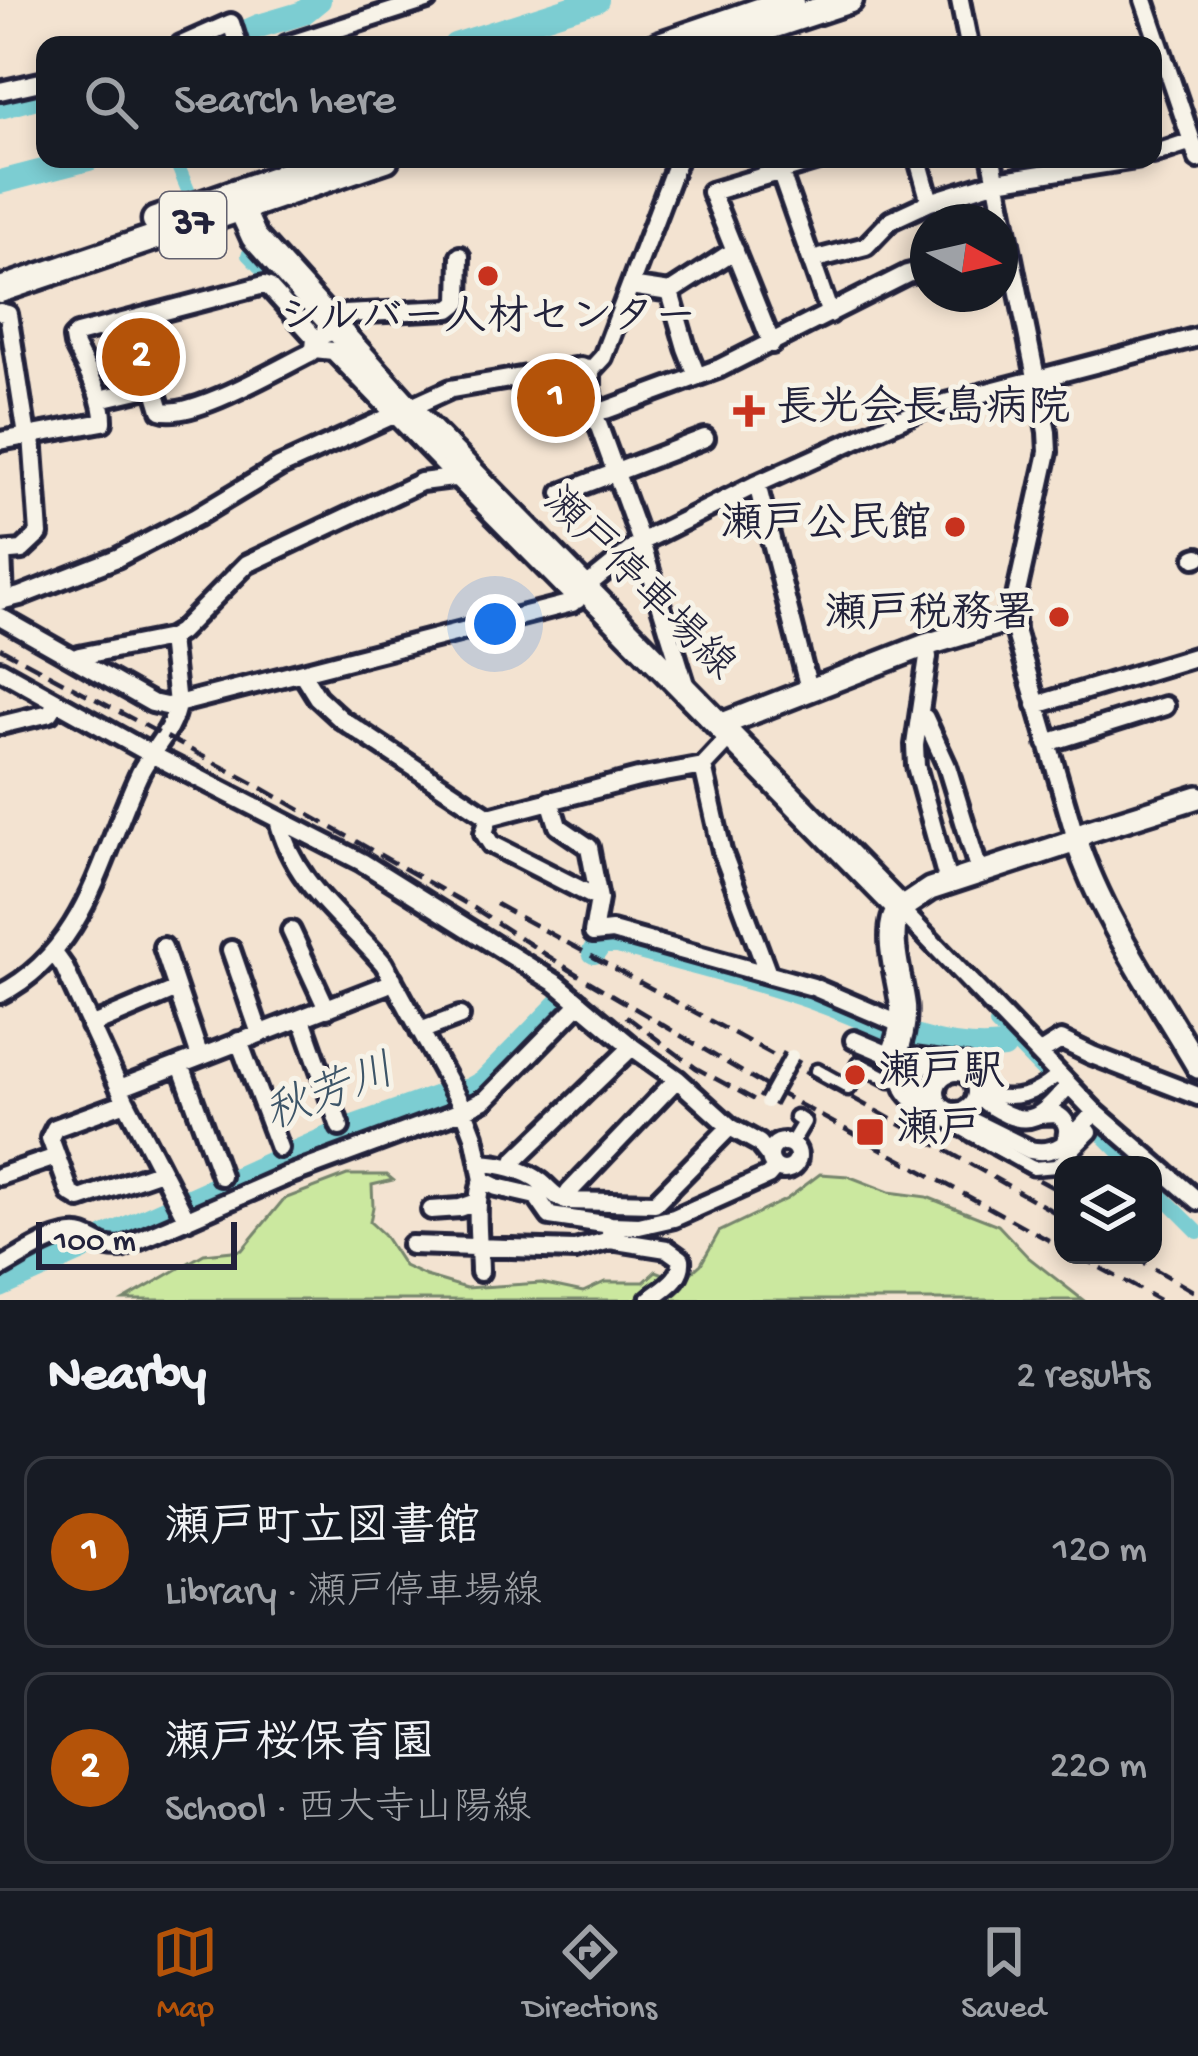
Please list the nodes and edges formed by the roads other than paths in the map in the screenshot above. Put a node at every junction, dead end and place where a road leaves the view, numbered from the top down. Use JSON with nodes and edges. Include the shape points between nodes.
{"nodes":[{"id":1,"x":427,"y":0,"type":"edge"},
{"id":2,"x":791,"y":0,"type":"edge"},
{"id":3,"x":850,"y":0,"type":"edge"},
{"id":4,"x":959,"y":0,"type":"edge"},
{"id":5,"x":1144,"y":0,"type":"edge"},
{"id":6,"x":201,"y":36,"type":"edge"},
{"id":7,"x":235,"y":36,"type":"edge"},
{"id":8,"x":315,"y":36,"type":"edge"},
{"id":9,"x":715,"y":36,"type":"edge"},
{"id":10,"x":723,"y":36,"type":"edge"},
{"id":11,"x":966,"y":36,"type":"edge"},
{"id":12,"x":1156,"y":36,"type":"edge"},
{"id":13,"x":1162,"y":53,"type":"edge"},
{"id":14,"x":36,"y":83,"type":"edge"},
{"id":15,"x":0,"y":91,"type":"edge"},
{"id":16,"x":1192,"y":141,"type":"junction"},
{"id":17,"x":1162,"y":151,"type":"edge"},
{"id":18,"x":1198,"y":159,"type":"edge"},
{"id":19,"x":312,"y":168,"type":"edge"},
{"id":20,"x":354,"y":168,"type":"edge"},
{"id":21,"x":675,"y":168,"type":"edge"},
{"id":22,"x":755,"y":168,"type":"edge"},
{"id":23,"x":790,"y":168,"type":"edge"},
{"id":24,"x":921,"y":168,"type":"edge"},
{"id":25,"x":994,"y":168,"type":"edge"},
{"id":26,"x":1079,"y":168,"type":"edge"},
{"id":27,"x":780,"y":171,"type":"junction"},
{"id":28,"x":757,"y":178,"type":"junction"},
{"id":29,"x":997,"y":181,"type":"junction"},
{"id":30,"x":238,"y":201,"type":"junction"},
{"id":31,"x":930,"y":202,"type":"junction"},
{"id":32,"x":1000,"y":204,"type":"edge"},
{"id":33,"x":734,"y":250,"type":"junction"},
{"id":34,"x":460,"y":256,"type":"dead end"},
{"id":35,"x":812,"y":260,"type":"junction"},
{"id":36,"x":910,"y":273,"type":"edge"},
{"id":37,"x":0,"y":274,"type":"edge"},
{"id":38,"x":630,"y":286,"type":"junction"},
{"id":39,"x":0,"y":290,"type":"edge"},
{"id":40,"x":670,"y":292,"type":"junction"},
{"id":41,"x":1018,"y":307,"type":"edge"},
{"id":42,"x":0,"y":312,"type":"edge"},
{"id":43,"x":830,"y":314,"type":"junction"},
{"id":44,"x":323,"y":334,"type":"junction"},
{"id":45,"x":1198,"y":337,"type":"edge"},
{"id":46,"x":772,"y":344,"type":"junction"},
{"id":47,"x":591,"y":370,"type":"junction"},
{"id":48,"x":698,"y":376,"type":"junction"},
{"id":49,"x":1035,"y":380,"type":"junction"},
{"id":50,"x":100,"y":398,"type":"junction"},
{"id":51,"x":596,"y":410,"type":"junction"},
{"id":52,"x":402,"y":412,"type":"junction"},
{"id":53,"x":29,"y":435,"type":"junction"},
{"id":54,"x":705,"y":438,"type":"dead end"},
{"id":55,"x":0,"y":441,"type":"edge"},
{"id":56,"x":615,"y":471,"type":"junction"},
{"id":57,"x":453,"y":478,"type":"junction"},
{"id":58,"x":757,"y":484,"type":"junction"},
{"id":59,"x":562,"y":493,"type":"dead end"},
{"id":60,"x":493,"y":505,"type":"junction"},
{"id":61,"x":641,"y":542,"type":"junction"},
{"id":62,"x":1,"y":552,"type":"edge"},
{"id":63,"x":582,"y":596,"type":"junction"},
{"id":64,"x":2,"y":606,"type":"edge"},
{"id":65,"x":1013,"y":619,"type":"junction"},
{"id":66,"x":170,"y":638,"type":"junction"},
{"id":67,"x":926,"y":645,"type":"junction"},
{"id":68,"x":1198,"y":656,"type":"edge"},
{"id":69,"x":76,"y":659,"type":"junction"},
{"id":70,"x":0,"y":670,"type":"edge"},
{"id":71,"x":302,"y":673,"type":"junction"},
{"id":72,"x":809,"y":689,"type":"junction"},
{"id":73,"x":687,"y":694,"type":"junction"},
{"id":74,"x":57,"y":702,"type":"junction"},
{"id":75,"x":177,"y":704,"type":"junction"},
{"id":76,"x":1036,"y":705,"type":"junction"},
{"id":77,"x":1166,"y":706,"type":"dead end"},
{"id":78,"x":920,"y":714,"type":"junction"},
{"id":79,"x":0,"y":725,"type":"edge"},
{"id":80,"x":725,"y":731,"type":"junction"},
{"id":81,"x":1047,"y":743,"type":"junction"},
{"id":82,"x":149,"y":753,"type":"junction"},
{"id":83,"x":703,"y":766,"type":"junction"},
{"id":84,"x":1198,"y":797,"type":"edge"},
{"id":85,"x":550,"y":800,"type":"junction"},
{"id":86,"x":489,"y":817,"type":"junction"},
{"id":87,"x":278,"y":819,"type":"junction"},
{"id":88,"x":1076,"y":839,"type":"junction"},
{"id":89,"x":979,"y":872,"type":"junction"},
{"id":90,"x":948,"y":882,"type":"junction"},
{"id":91,"x":598,"y":899,"type":"junction"},
{"id":92,"x":900,"y":909,"type":"junction"},
{"id":93,"x":291,"y":931,"type":"dead end"},
{"id":94,"x":163,"y":946,"type":"dead end"},
{"id":95,"x":231,"y":950,"type":"dead end"},
{"id":96,"x":54,"y":953,"type":"junction"},
{"id":97,"x":768,"y":974,"type":"junction"},
{"id":98,"x":393,"y":980,"type":"junction"},
{"id":99,"x":175,"y":989,"type":"junction"},
{"id":100,"x":0,"y":994,"type":"edge"},
{"id":101,"x":580,"y":1003,"type":"junction"},
{"id":102,"x":326,"y":1009,"type":"junction"},
{"id":103,"x":460,"y":1016,"type":"dead end"},
{"id":104,"x":302,"y":1019,"type":"junction"},
{"id":105,"x":90,"y":1026,"type":"junction"},
{"id":106,"x":419,"y":1030,"type":"junction"},
{"id":107,"x":260,"y":1034,"type":"junction"},
{"id":108,"x":854,"y":1040,"type":"dead end"},
{"id":109,"x":239,"y":1041,"type":"junction"},
{"id":110,"x":632,"y":1047,"type":"junction"},
{"id":111,"x":1040,"y":1053,"type":"junction"},
{"id":112,"x":792,"y":1056,"type":"dead end"},
{"id":113,"x":904,"y":1056,"type":"junction"},
{"id":114,"x":200,"y":1057,"type":"junction"},
{"id":115,"x":181,"y":1065,"type":"junction"},
{"id":116,"x":858,"y":1066,"type":"dead end"},
{"id":117,"x":1198,"y":1067,"type":"edge"},
{"id":118,"x":817,"y":1071,"type":"dead end"},
{"id":119,"x":955,"y":1071,"type":"junction"},
{"id":120,"x":677,"y":1079,"type":"junction"},
{"id":121,"x":1062,"y":1081,"type":"junction"},
{"id":122,"x":851,"y":1083,"type":"dead end"},
{"id":123,"x":977,"y":1091,"type":"junction"},
{"id":124,"x":123,"y":1095,"type":"junction"},
{"id":125,"x":1198,"y":1096,"type":"edge"},
{"id":126,"x":767,"y":1102,"type":"dead end"},
{"id":127,"x":461,"y":1106,"type":"junction"},
{"id":128,"x":947,"y":1108,"type":"junction"},
{"id":129,"x":1095,"y":1112,"type":"junction"},
{"id":130,"x":1040,"y":1115,"type":"junction"},
{"id":131,"x":796,"y":1117,"type":"dead end"},
{"id":132,"x":340,"y":1126,"type":"dead end"},
{"id":133,"x":730,"y":1127,"type":"junction"},
{"id":134,"x":1091,"y":1132,"type":"dead end"},
{"id":135,"x":1064,"y":1144,"type":"junction"},
{"id":136,"x":279,"y":1148,"type":"dead end"},
{"id":137,"x":774,"y":1151,"type":"junction"},
{"id":138,"x":56,"y":1157,"type":"junction"},
{"id":139,"x":513,"y":1168,"type":"junction"},
{"id":140,"x":161,"y":1171,"type":"junction"},
{"id":141,"x":481,"y":1172,"type":"junction"},
{"id":142,"x":0,"y":1176,"type":"edge"},
{"id":143,"x":221,"y":1176,"type":"dead end"},
{"id":144,"x":566,"y":1201,"type":"junction"},
{"id":145,"x":1198,"y":1201,"type":"edge"},
{"id":146,"x":477,"y":1202,"type":"junction"},
{"id":147,"x":182,"y":1210,"type":"junction"},
{"id":148,"x":431,"y":1210,"type":"dead end"},
{"id":149,"x":610,"y":1233,"type":"junction"},
{"id":150,"x":411,"y":1245,"type":"dead end"},
{"id":151,"x":479,"y":1246,"type":"junction"},
{"id":152,"x":0,"y":1268,"type":"edge"},
{"id":153,"x":480,"y":1272,"type":"dead end"},
{"id":154,"x":650,"y":1300,"type":"edge"}],
"edges":[{"from":1,"to":8,"type":"street"},
{"from":2,"to":9,"type":"main road"},
{"from":3,"to":10,"type":"main road"},
{"from":4,"to":11,"type":"street"},
{"from":5,"to":12,"type":"street"},
{"from":6,"to":7,"type":"street","via":[[231,23]]},
{"from":13,"to":16,"type":"street"},
{"from":14,"to":15,"type":"street"},
{"from":16,"to":17,"type":"street"},
{"from":16,"to":18,"type":"street"},
{"from":19,"to":30,"type":"main road","number":"37"},
{"from":20,"to":30,"type":"main road","number":"37"},
{"from":21,"to":38,"type":"street"},
{"from":22,"to":28,"type":"street"},
{"from":23,"to":27,"type":"street"},
{"from":24,"to":31,"type":"street"},
{"from":25,"to":29,"type":"street"},
{"from":26,"to":29,"type":"street"},
{"from":27,"to":28,"type":"street"},
{"from":27,"to":35,"type":"street"},
{"from":28,"to":33,"type":"street","via":[[711,192]]},
{"from":29,"to":31,"type":"street"},
{"from":29,"to":32,"type":"street"},
{"from":30,"to":37,"type":"main road","number":"37"},
{"from":30,"to":39,"type":"main road","number":"37"},
{"from":30,"to":44,"type":"main road","name":"瀬戸停車場線"},
{"from":31,"to":35,"type":"street","via":[[891,220],[866,246]]},
{"from":33,"to":40,"type":"street"},
{"from":33,"to":46,"type":"street"},
{"from":34,"to":44,"type":"street","via":[[459,302],[450,309]]},
{"from":35,"to":43,"type":"street"},
{"from":36,"to":43,"type":"street"},
{"from":38,"to":40,"type":"street"},
{"from":38,"to":47,"type":"street"},
{"from":40,"to":48,"type":"street"},
{"from":41,"to":49,"type":"street"},
{"from":42,"to":53,"type":"street","via":[[8,314]]},
{"from":43,"to":46,"type":"street"},
{"from":44,"to":50,"type":"street","via":[[200,406],[169,414],[146,388]]},
{"from":44,"to":50,"type":"street","via":[[264,285],[103,327],[74,338]]},
{"from":44,"to":52,"type":"main road","name":"瀬戸停車場線"},
{"from":45,"to":49,"type":"street"},
{"from":46,"to":48,"type":"street"},
{"from":47,"to":51,"type":"street"},
{"from":47,"to":52,"type":"street","via":[[451,389]]},
{"from":48,"to":51,"type":"street"},
{"from":49,"to":58,"type":"street","via":[[926,408]]},
{"from":49,"to":65,"type":"street","via":[[1048,452]]},
{"from":50,"to":53,"type":"street","via":[[103,422]]},
{"from":51,"to":56,"type":"street"},
{"from":52,"to":57,"type":"street"},
{"from":52,"to":60,"type":"main road","name":"瀬戸停車場線"},
{"from":52,"to":64,"type":"street","via":[[279,467],[117,559]]},
{"from":53,"to":55,"type":"street"},
{"from":53,"to":62,"type":"street","via":[[39,534],[22,550]]},
{"from":54,"to":56,"type":"street"},
{"from":56,"to":59,"type":"street"},
{"from":56,"to":61,"type":"street"},
{"from":57,"to":60,"type":"street"},
{"from":57,"to":66,"type":"street","via":[[422,482],[247,564]]},
{"from":58,"to":61,"type":"street"},
{"from":58,"to":72,"type":"street"},
{"from":60,"to":63,"type":"main road","name":"瀬戸停車場線"},
{"from":61,"to":63,"type":"street"},
{"from":61,"to":73,"type":"street"},
{"from":62,"to":64,"type":"street"},
{"from":63,"to":71,"type":"street"},
{"from":63,"to":73,"type":"main road","name":"瀬戸停車場線"},
{"from":64,"to":69,"type":"street"},
{"from":65,"to":67,"type":"street"},
{"from":65,"to":76,"type":"street"},
{"from":66,"to":69,"type":"street"},
{"from":66,"to":75,"type":"street"},
{"from":67,"to":72,"type":"street"},
{"from":67,"to":78,"type":"street"},
{"from":68,"to":76,"type":"street"},
{"from":69,"to":75,"type":"street","via":[[152,703]]},
{"from":70,"to":74,"type":"street"},
{"from":71,"to":75,"type":"street"},
{"from":71,"to":86,"type":"street","via":[[341,719]]},
{"from":72,"to":80,"type":"street"},
{"from":73,"to":80,"type":"main road","name":"瀬戸停車場線"},
{"from":74,"to":79,"type":"street","via":[[50,713]]},
{"from":74,"to":82,"type":"street"},
{"from":75,"to":82,"type":"street"},
{"from":76,"to":81,"type":"street"},
{"from":77,"to":81,"type":"street"},
{"from":78,"to":89,"type":"street","via":[[947,766]]},
{"from":78,"to":90,"type":"street","via":[[916,766]]},
{"from":80,"to":83,"type":"street"},
{"from":80,"to":92,"type":"main road","name":"瀬戸停車場線"},
{"from":81,"to":88,"type":"street"},
{"from":82,"to":87,"type":"street"},
{"from":82,"to":96,"type":"street","via":[[94,890]]},
{"from":83,"to":85,"type":"street"},
{"from":83,"to":97,"type":"street","via":[[722,850]]},
{"from":84,"to":88,"type":"street"},
{"from":85,"to":86,"type":"street"},
{"from":85,"to":91,"type":"street","via":[[558,826],[589,847]]},
{"from":86,"to":91,"type":"street","via":[[484,833],[491,844]]},
{"from":87,"to":98,"type":"street","via":[[308,884]]},
{"from":87,"to":101,"type":"street","via":[[362,862]]},
{"from":88,"to":89,"type":"street"},
{"from":88,"to":117,"type":"street"},
{"from":89,"to":90,"type":"street"},
{"from":90,"to":92,"type":"street"},
{"from":91,"to":97,"type":"street","via":[[593,933],[612,931]]},
{"from":92,"to":111,"type":"street"},
{"from":92,"to":113,"type":"main road","via":[[892,929]]},
{"from":93,"to":102,"type":"street"},
{"from":94,"to":99,"type":"street"},
{"from":95,"to":107,"type":"street"},
{"from":96,"to":100,"type":"street"},
{"from":96,"to":105,"type":"street"},
{"from":97,"to":113,"type":"street","via":[[812,987]]},
{"from":98,"to":102,"type":"street"},
{"from":98,"to":106,"type":"street"},
{"from":99,"to":105,"type":"street"},
{"from":99,"to":114,"type":"street"},
{"from":101,"to":110,"type":"street"},
{"from":101,"to":127,"type":"street","via":[[486,1099]]},
{"from":102,"to":104,"type":"street"},
{"from":103,"to":106,"type":"street"},
{"from":104,"to":107,"type":"street"},
{"from":104,"to":132,"type":"street"},
{"from":105,"to":124,"type":"street"},
{"from":106,"to":127,"type":"street"},
{"from":107,"to":109,"type":"street"},
{"from":108,"to":113,"type":"street"},
{"from":109,"to":114,"type":"street"},
{"from":109,"to":136,"type":"street"},
{"from":110,"to":120,"type":"street"},
{"from":110,"to":139,"type":"street"},
{"from":111,"to":121,"type":"street"},
{"from":111,"to":125,"type":"street","via":[[1061,1040]]},
{"from":112,"to":126,"type":"street","bridge":true},
{"from":113,"to":116,"type":"street","via":[[890,1080]]},
{"from":113,"to":119,"type":"street"},
{"from":113,"to":121,"type":"street","via":[[968,1064],[999,1097]]},
{"from":113,"to":128,"type":"street","via":[[914,1085]]},
{"from":113,"to":134,"type":"street","via":[[901,1089],[912,1101],[1033,1168],[1057,1166]]},
{"from":114,"to":115,"type":"street"},
{"from":115,"to":124,"type":"street"},
{"from":115,"to":143,"type":"street"},
{"from":118,"to":122,"type":"street"},
{"from":119,"to":123,"type":"street"},
{"from":119,"to":128,"type":"street","via":[[937,1087]]},
{"from":120,"to":133,"type":"street"},
{"from":120,"to":144,"type":"street"},
{"from":121,"to":129,"type":"street"},
{"from":121,"to":130,"type":"street"},
{"from":123,"to":128,"type":"street","via":[[970,1107]]},
{"from":123,"to":130,"type":"street","via":[[1008,1116]]},
{"from":124,"to":138,"type":"street","via":[[55,1128]]},
{"from":124,"to":140,"type":"street"},
{"from":127,"to":141,"type":"street"},
{"from":127,"to":147,"type":"street"},
{"from":128,"to":135,"type":"street","via":[[1030,1150]]},
{"from":129,"to":135,"type":"street"},
{"from":129,"to":145,"type":"street"},
{"from":130,"to":135,"type":"street","via":[[1065,1121]]},
{"from":131,"to":137,"type":"street","via":[[804,1122]]},
{"from":133,"to":137,"type":"street"},
{"from":133,"to":144,"type":"street","via":[[655,1203]]},
{"from":137,"to":149,"type":"street","via":[[768,1176],[674,1218]]},
{"from":138,"to":140,"type":"street","via":[[80,1199]]},
{"from":138,"to":142,"type":"street"},
{"from":139,"to":141,"type":"street"},
{"from":139,"to":144,"type":"street"},
{"from":140,"to":147,"type":"street"},
{"from":141,"to":146,"type":"street"},
{"from":141,"to":149,"type":"street","via":[[536,1196],[550,1216]]},
{"from":146,"to":148,"type":"street"},
{"from":146,"to":151,"type":"street"},
{"from":147,"to":152,"type":"street","via":[[121,1248],[66,1234]]},
{"from":149,"to":151,"type":"street","via":[[575,1250]]},
{"from":149,"to":154,"type":"street","via":[[681,1259],[673,1282]]},
{"from":150,"to":151,"type":"street"},
{"from":151,"to":153,"type":"street"}]}
